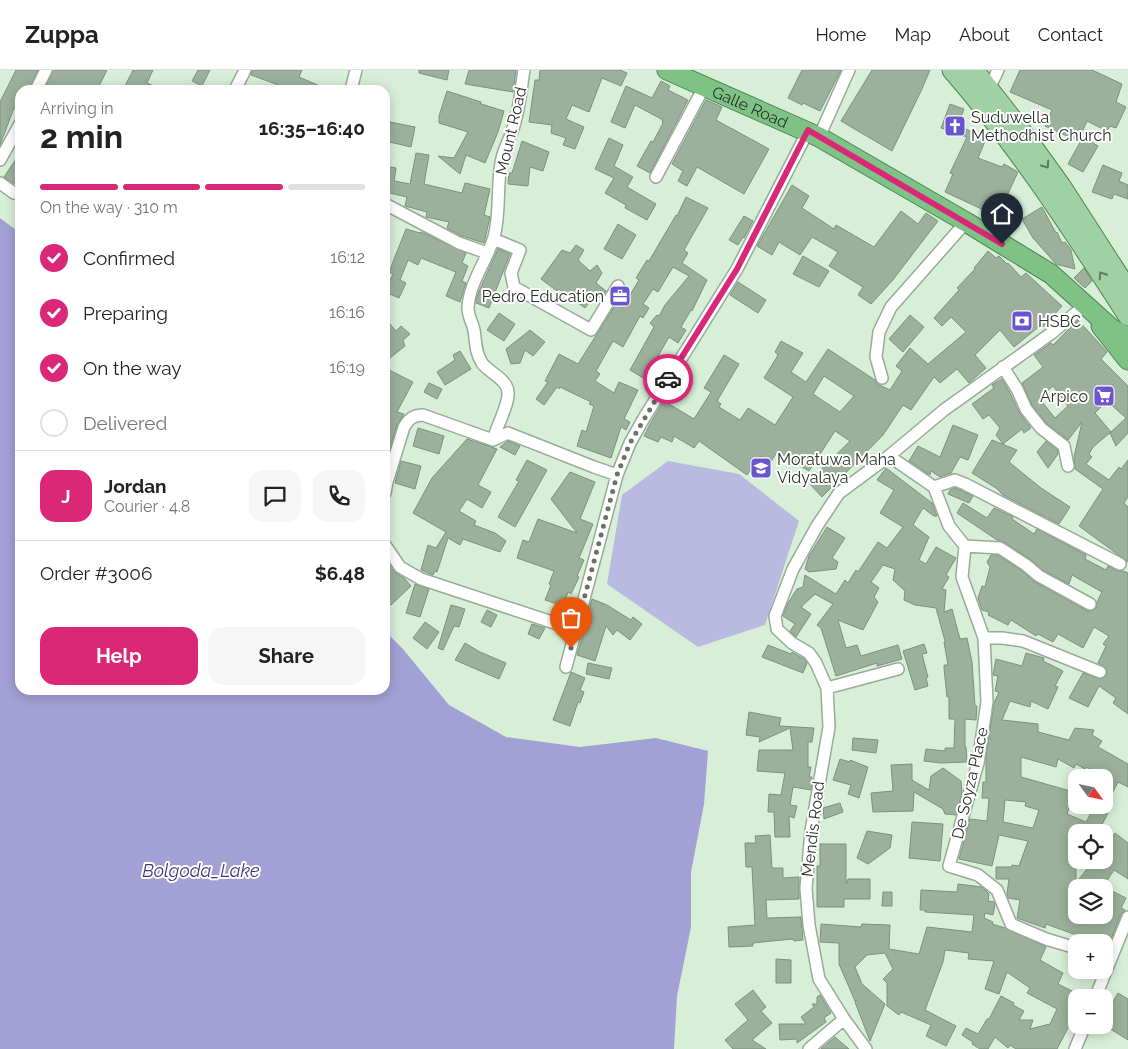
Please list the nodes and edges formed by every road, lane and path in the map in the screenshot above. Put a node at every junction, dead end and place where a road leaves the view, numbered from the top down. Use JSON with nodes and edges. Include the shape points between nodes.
{"nodes":[{"id":1,"x":46,"y":70,"type":"edge"},
{"id":2,"x":245,"y":70,"type":"edge"},
{"id":3,"x":356,"y":70,"type":"edge"},
{"id":4,"x":524,"y":70,"type":"edge"},
{"id":5,"x":667,"y":70,"type":"edge"},
{"id":6,"x":849,"y":70,"type":"edge"},
{"id":7,"x":952,"y":70,"type":"edge"},
{"id":8,"x":974,"y":70,"type":"edge"},
{"id":9,"x":998,"y":70,"type":"edge"},
{"id":10,"x":38,"y":85,"type":"edge"},
{"id":11,"x":237,"y":85,"type":"edge"},
{"id":12,"x":352,"y":85,"type":"edge"},
{"id":13,"x":704,"y":87,"type":"junction"},
{"id":14,"x":985,"y":97,"type":"junction"},
{"id":15,"x":15,"y":133,"type":"edge"},
{"id":16,"x":814,"y":134,"type":"junction"},
{"id":17,"x":0,"y":160,"type":"edge"},
{"id":18,"x":656,"y":177,"type":"dead end"},
{"id":19,"x":0,"y":183,"type":"edge"},
{"id":20,"x":15,"y":193,"type":"edge"},
{"id":21,"x":390,"y":207,"type":"edge"},
{"id":22,"x":966,"y":222,"type":"junction"},
{"id":23,"x":493,"y":239,"type":"junction"},
{"id":24,"x":487,"y":253,"type":"junction"},
{"id":25,"x":618,"y":286,"type":"dead end"},
{"id":26,"x":1128,"y":290,"type":"edge"},
{"id":27,"x":1085,"y":306,"type":"junction"},
{"id":28,"x":1128,"y":316,"type":"edge"},
{"id":29,"x":1123,"y":340,"type":"edge"},
{"id":30,"x":1128,"y":360,"type":"edge"},
{"id":31,"x":1003,"y":367,"type":"junction"},
{"id":32,"x":882,"y":378,"type":"dead end"},
{"id":33,"x":492,"y":440,"type":"junction"},
{"id":34,"x":889,"y":456,"type":"junction"},
{"id":35,"x":1068,"y":466,"type":"dead end"},
{"id":36,"x":390,"y":472,"type":"edge"},
{"id":37,"x":617,"y":475,"type":"junction"},
{"id":38,"x":934,"y":486,"type":"junction"},
{"id":39,"x":965,"y":546,"type":"junction"},
{"id":40,"x":390,"y":552,"type":"edge"},
{"id":41,"x":1120,"y":564,"type":"dead end"},
{"id":42,"x":1090,"y":604,"type":"dead end"},
{"id":43,"x":576,"y":630,"type":"junction"},
{"id":44,"x":984,"y":638,"type":"junction"},
{"id":45,"x":566,"y":667,"type":"dead end"},
{"id":46,"x":898,"y":669,"type":"dead end"},
{"id":47,"x":1100,"y":672,"type":"dead end"},
{"id":48,"x":827,"y":688,"type":"junction"},
{"id":49,"x":1128,"y":917,"type":"edge"},
{"id":50,"x":1068,"y":946,"type":"edge"},
{"id":51,"x":1113,"y":946,"type":"edge"},
{"id":52,"x":844,"y":1020,"type":"junction"},
{"id":53,"x":1081,"y":1034,"type":"edge"},
{"id":54,"x":809,"y":1049,"type":"edge"},
{"id":55,"x":866,"y":1049,"type":"edge"},
{"id":56,"x":1075,"y":1049,"type":"edge"}],
"edges":[{"from":1,"to":10,"type":"street"},
{"from":2,"to":11,"type":"street"},
{"from":3,"to":12,"type":"street"},
{"from":4,"to":23,"type":"street","name":"Mount Road","via":[[519,109],[502,158]]},
{"from":5,"to":13,"type":"highway","name":"Galle Road"},
{"from":6,"to":16,"type":"street"},
{"from":7,"to":14,"type":"main road"},
{"from":8,"to":14,"type":"main road"},
{"from":9,"to":14,"type":"street"},
{"from":13,"to":16,"type":"highway","name":"Galle Road"},
{"from":13,"to":18,"type":"street"},
{"from":14,"to":26,"type":"main road","one_way":true,"via":[[1017,125]]},
{"from":28,"to":14,"type":"main road","one_way":true},
{"from":15,"to":17,"type":"street"},
{"from":16,"to":22,"type":"highway","name":"Galle Road"},
{"from":16,"to":37,"type":"street","via":[[737,269],[644,418]]},
{"from":19,"to":20,"type":"street"},
{"from":21,"to":24,"type":"street","via":[[459,243]]},
{"from":22,"to":27,"type":"highway","name":"Galle Road","via":[[1050,274]]},
{"from":22,"to":32,"type":"street","via":[[892,307],[879,332],[876,357]]},
{"from":23,"to":24,"type":"street","name":"Mount Road"},
{"from":23,"to":25,"type":"street","via":[[520,250],[511,273],[514,287],[592,330]]},
{"from":24,"to":33,"type":"street","name":"Mount Road","via":[[470,296],[468,314],[474,328],[478,357],[506,384],[508,391]]},
{"from":27,"to":29,"type":"highway","name":"Galle Road"},
{"from":27,"to":31,"type":"street"},
{"from":29,"to":30,"type":"highway","name":"Galle Road"},
{"from":31,"to":34,"type":"street"},
{"from":31,"to":35,"type":"street","via":[[1026,409],[1041,428],[1064,446]]},
{"from":33,"to":36,"type":"street","via":[[416,415],[404,427]]},
{"from":33,"to":37,"type":"street","via":[[508,433]]},
{"from":34,"to":38,"type":"street"},
{"from":34,"to":48,"type":"street","name":"Mendis Road","via":[[840,493],[816,526],[793,569],[775,616],[776,629],[808,653]]},
{"from":37,"to":43,"type":"street"},
{"from":38,"to":39,"type":"street","via":[[948,526]]},
{"from":38,"to":41,"type":"street","via":[[955,480],[965,484]]},
{"from":39,"to":42,"type":"street","via":[[1000,548],[1039,576]]},
{"from":39,"to":44,"type":"street","name":"De Soyza Place","via":[[962,577]]},
{"from":40,"to":43,"type":"street","via":[[400,567],[421,579]]},
{"from":43,"to":45,"type":"street"},
{"from":44,"to":47,"type":"street","via":[[1023,641]]},
{"from":44,"to":50,"type":"street","name":"De Soyza Place","via":[[988,702],[978,763],[949,866],[978,875],[998,890],[1011,924]]},
{"from":46,"to":48,"type":"street"},
{"from":48,"to":52,"type":"street","name":"Mendis Road","via":[[829,727],[811,831],[806,888],[819,979]]},
{"from":49,"to":51,"type":"street"},
{"from":52,"to":54,"type":"street"},
{"from":52,"to":55,"type":"street","name":"Mendis Road"},
{"from":53,"to":56,"type":"street"}]}
